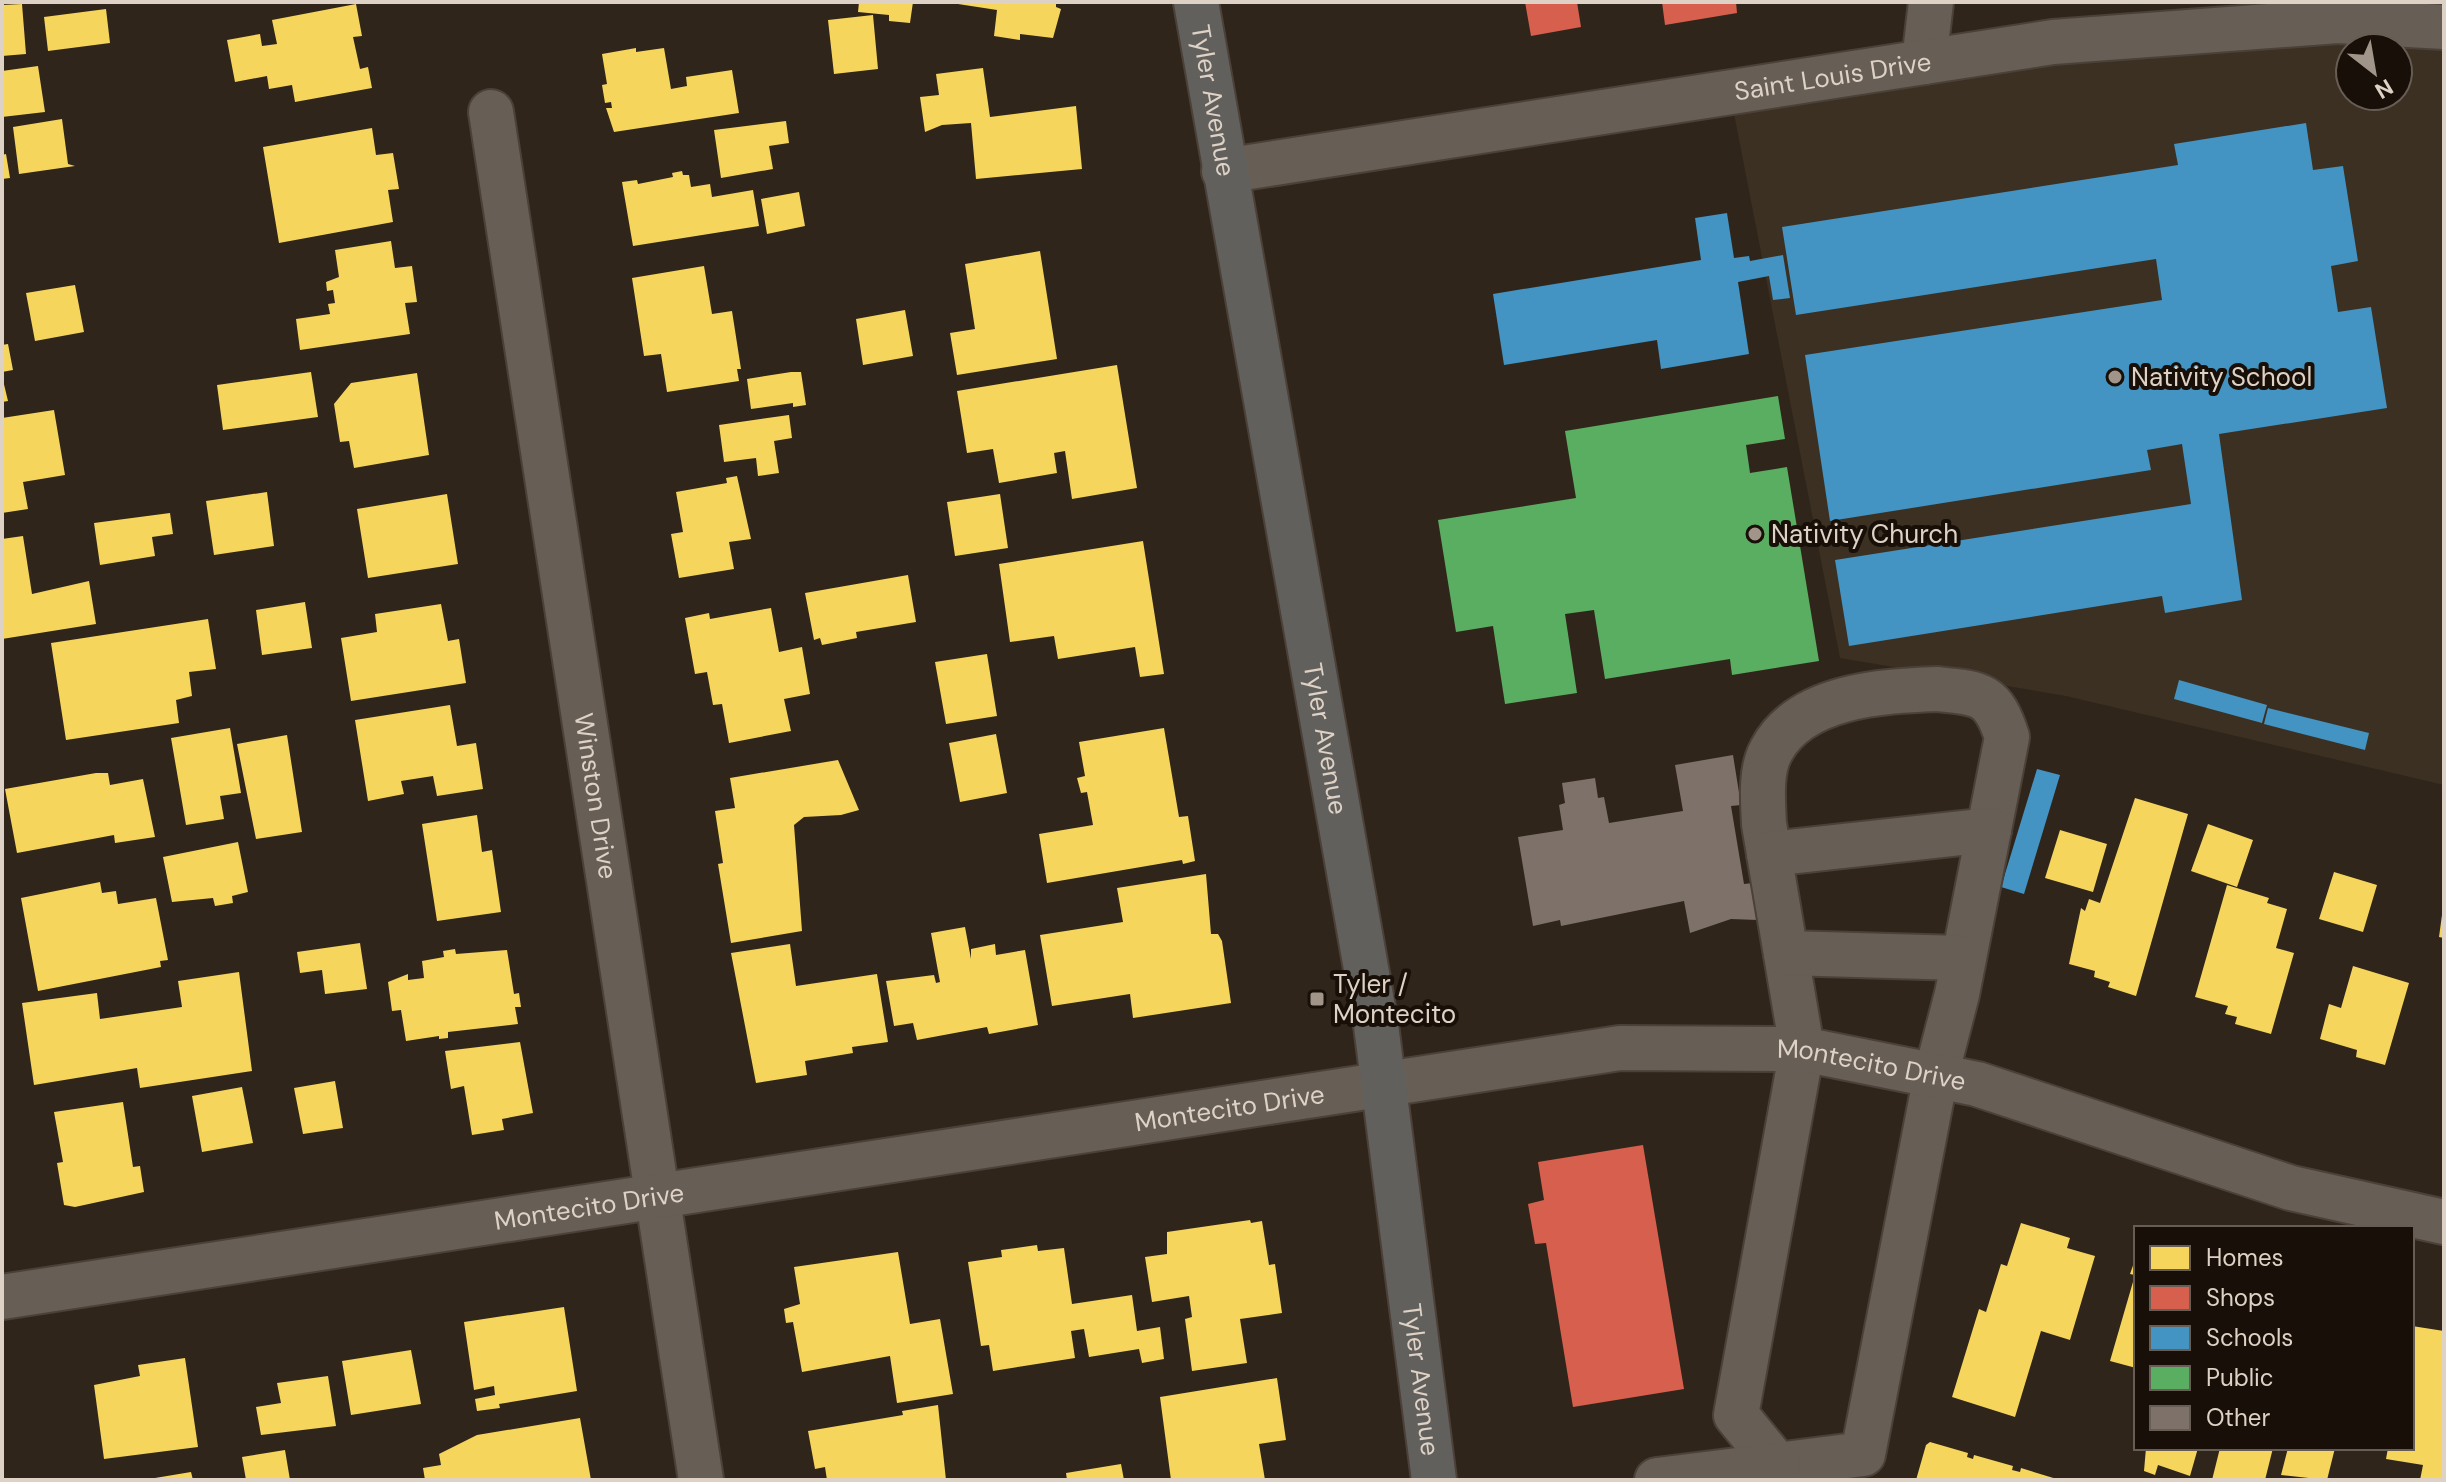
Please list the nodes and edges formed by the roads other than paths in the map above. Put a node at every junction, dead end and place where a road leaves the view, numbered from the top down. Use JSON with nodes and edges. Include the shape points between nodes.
{"nodes":[{"id":1,"x":1196,"y":2,"type":"edge"},
{"id":2,"x":1931,"y":2,"type":"edge"},
{"id":3,"x":2314,"y":12,"type":"edge"},
{"id":4,"x":2444,"y":27,"type":"edge"},
{"id":5,"x":1924,"y":62,"type":"junction"},
{"id":6,"x":491,"y":112,"type":"dead end"},
{"id":7,"x":1224,"y":171,"type":"junction"},
{"id":8,"x":1989,"y":830,"type":"junction"},
{"id":9,"x":1769,"y":854,"type":"junction"},
{"id":10,"x":1786,"y":953,"type":"junction"},
{"id":11,"x":1961,"y":958,"type":"junction"},
{"id":12,"x":1802,"y":1049,"type":"junction"},
{"id":13,"x":1936,"y":1075,"type":"junction"},
{"id":14,"x":1381,"y":1086,"type":"junction"},
{"id":15,"x":655,"y":1195,"type":"junction"},
{"id":16,"x":2444,"y":1222,"type":"edge"},
{"id":17,"x":2,"y":1297,"type":"edge"},
{"id":18,"x":1777,"y":1465,"type":"junction"},
{"id":19,"x":701,"y":1480,"type":"edge"},
{"id":20,"x":1434,"y":1480,"type":"edge"},
{"id":21,"x":1657,"y":1480,"type":"edge"}],
"edges":[{"from":1,"to":7,"type":"main road","name":"Tyler Avenue"},
{"from":2,"to":5,"type":"street"},
{"from":3,"to":4,"type":"street","name":"Saint Louis Drive","via":[[2338,21]]},
{"from":3,"to":5,"type":"street","name":"Saint Louis Drive"},
{"from":5,"to":7,"type":"street","name":"Saint Louis Drive"},
{"from":6,"to":15,"type":"street","name":"Winston Drive"},
{"from":7,"to":14,"type":"main road","name":"Tyler Avenue","via":[[1376,1025]]},
{"from":8,"to":9,"type":"street"},
{"from":8,"to":9,"type":"street","via":[[2007,737],[1999,711],[1979,693],[1906,691],[1851,698],[1787,729],[1769,752],[1763,788]]},
{"from":8,"to":11,"type":"street"},
{"from":9,"to":10,"type":"street"},
{"from":10,"to":11,"type":"street"},
{"from":10,"to":12,"type":"street"},
{"from":11,"to":13,"type":"street"},
{"from":12,"to":13,"type":"street","name":"Montecito Drive"},
{"from":12,"to":14,"type":"street","name":"Montecito Drive","via":[[1620,1048]]},
{"from":12,"to":18,"type":"street","via":[[1736,1415]]},
{"from":13,"to":16,"type":"street","name":"Montecito Drive","via":[[2291,1188]]},
{"from":13,"to":18,"type":"street","via":[[1863,1454]]},
{"from":14,"to":15,"type":"street","name":"Montecito Drive"},
{"from":14,"to":20,"type":"main road","name":"Tyler Avenue"},
{"from":15,"to":17,"type":"street","name":"Montecito Drive"},
{"from":15,"to":19,"type":"street","name":"Winston Drive"},
{"from":18,"to":21,"type":"street"}]}
